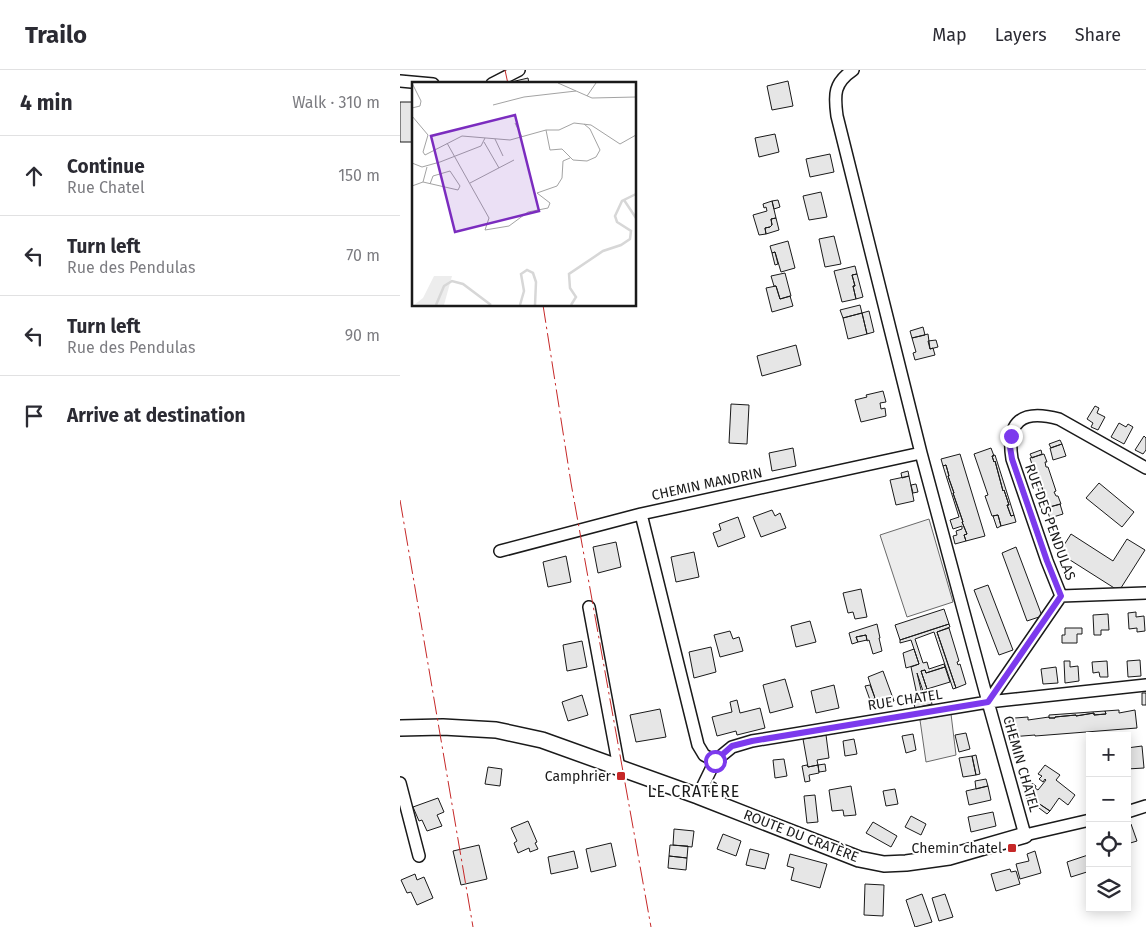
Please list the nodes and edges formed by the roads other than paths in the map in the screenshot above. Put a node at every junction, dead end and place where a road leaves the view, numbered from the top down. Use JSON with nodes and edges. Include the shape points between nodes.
{"nodes":[{"id":1,"x":519,"y":70,"type":"edge"},
{"id":2,"x":853,"y":70,"type":"edge"},
{"id":3,"x":496,"y":82,"type":"edge"},
{"id":4,"x":921,"y":453,"type":"junction"},
{"id":5,"x":1146,"y":468,"type":"edge"},
{"id":6,"x":641,"y":514,"type":"junction"},
{"id":7,"x":500,"y":551,"type":"dead end"},
{"id":8,"x":1146,"y":593,"type":"edge"},
{"id":9,"x":1061,"y":596,"type":"junction"},
{"id":10,"x":589,"y":607,"type":"dead end"},
{"id":11,"x":1146,"y":685,"type":"edge"},
{"id":12,"x":988,"y":702,"type":"junction"},
{"id":13,"x":400,"y":728,"type":"edge"},
{"id":14,"x":715,"y":761,"type":"junction"},
{"id":15,"x":619,"y":768,"type":"junction"},
{"id":16,"x":400,"y":783,"type":"edge"},
{"id":17,"x":698,"y":796,"type":"junction"},
{"id":18,"x":1146,"y":806,"type":"edge"},
{"id":19,"x":1131,"y":811,"type":"edge"},
{"id":20,"x":1086,"y":821,"type":"edge"},
{"id":21,"x":1025,"y":835,"type":"junction"},
{"id":22,"x":419,"y":856,"type":"dead end"}],
"edges":[{"from":1,"to":3,"type":"street"},
{"from":2,"to":4,"type":"street","name":"CHEMIN CHATEL","via":[[837,86],[837,116]]},
{"from":4,"to":6,"type":"street","name":"CHEMIN MANDRIN"},
{"from":4,"to":12,"type":"street","name":"CHEMIN CHATEL"},
{"from":5,"to":9,"type":"street","name":"RUE DES PENDULAS","via":[[1059,419],[1034,416],[1015,424],[1010,447],[1012,459]]},
{"from":6,"to":7,"type":"street","name":"CHEMIN MANDRIN"},
{"from":6,"to":14,"type":"street","via":[[698,744],[704,755]]},
{"from":8,"to":9,"type":"street","name":"RUE DES PENDULAS"},
{"from":9,"to":12,"type":"street","name":"RUE DES PENDULAS"},
{"from":10,"to":15,"type":"street"},
{"from":11,"to":12,"type":"street","name":"RUE CHATEL"},
{"from":12,"to":14,"type":"street","name":"RUE CHATEL","via":[[752,741],[732,746]]},
{"from":12,"to":21,"type":"street","name":"CHEMIN CHATEL"},
{"from":13,"to":15,"type":"street","name":"ROUTE DU CRATÈRE","via":[[496,730],[542,740]]},
{"from":14,"to":17,"type":"street","name":"RUE CHATEL"},
{"from":15,"to":17,"type":"street","name":"ROUTE DU CRATÈRE"},
{"from":16,"to":22,"type":"street"},
{"from":17,"to":21,"type":"street","name":"ROUTE DU CRATÈRE","via":[[859,859],[884,864],[949,857]]},
{"from":18,"to":19,"type":"street"},
{"from":20,"to":21,"type":"street","name":"ROUTE DU CRATÈRE"}]}
